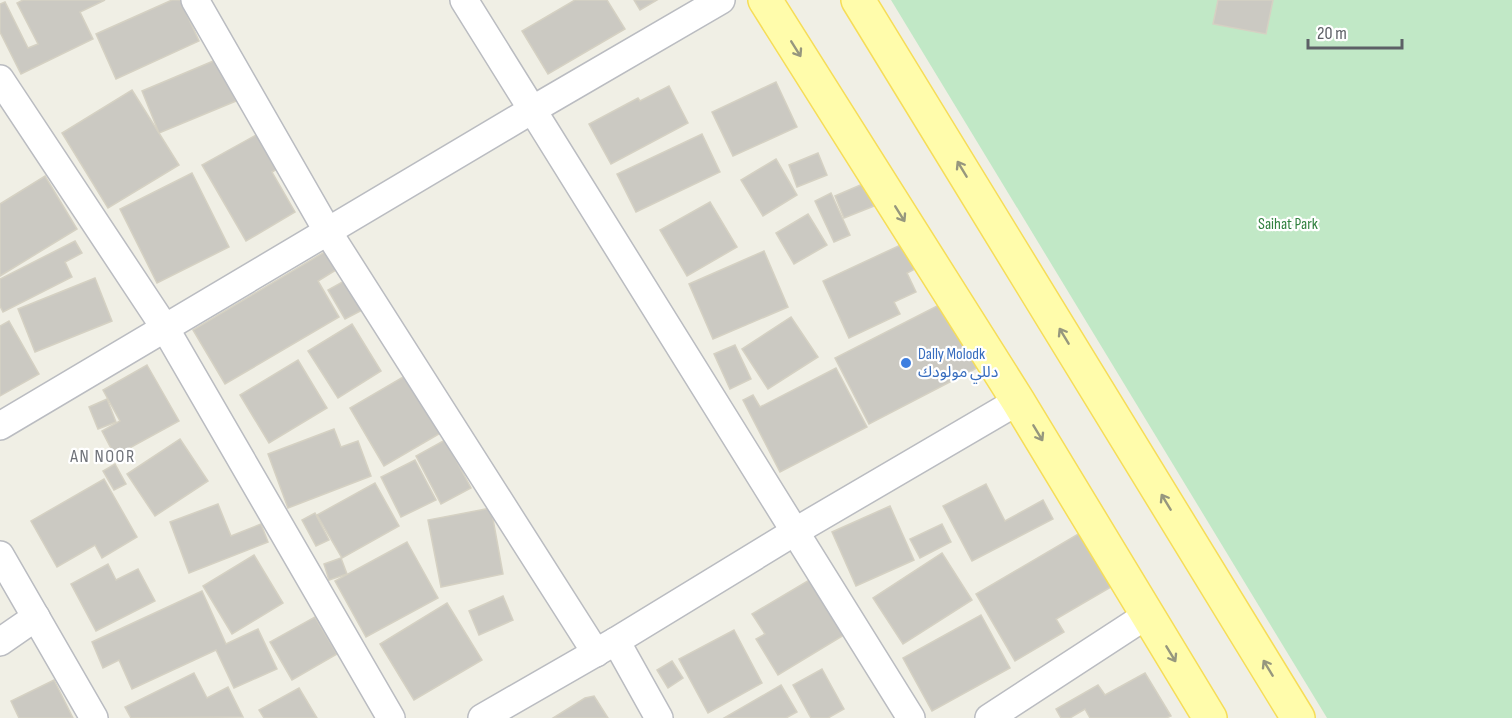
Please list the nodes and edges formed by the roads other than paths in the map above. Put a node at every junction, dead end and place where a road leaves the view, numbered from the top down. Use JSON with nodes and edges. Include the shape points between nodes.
{"nodes":[{"id":1,"x":195,"y":0,"type":"edge"},
{"id":2,"x":464,"y":0,"type":"edge"},
{"id":3,"x":721,"y":0,"type":"edge"},
{"id":4,"x":765,"y":0,"type":"edge"},
{"id":5,"x":858,"y":0,"type":"edge"},
{"id":6,"x":0,"y":79,"type":"edge"},
{"id":7,"x":532,"y":110,"type":"junction"},
{"id":8,"x":328,"y":231,"type":"junction"},
{"id":9,"x":165,"y":328,"type":"junction"},
{"id":10,"x":1018,"y":401,"type":"junction"},
{"id":11,"x":0,"y":426,"type":"edge"},
{"id":12,"x":796,"y":531,"type":"junction"},
{"id":13,"x":0,"y":555,"type":"edge"},
{"id":14,"x":1147,"y":615,"type":"junction"},
{"id":15,"x":36,"y":617,"type":"junction"},
{"id":16,"x":0,"y":642,"type":"edge"},
{"id":17,"x":606,"y":647,"type":"junction"},
{"id":18,"x":94,"y":718,"type":"edge"},
{"id":19,"x":391,"y":718,"type":"edge"},
{"id":20,"x":482,"y":718,"type":"edge"},
{"id":21,"x":659,"y":718,"type":"edge"},
{"id":22,"x":911,"y":718,"type":"edge"},
{"id":23,"x":989,"y":718,"type":"edge"},
{"id":24,"x":1210,"y":718,"type":"edge"},
{"id":25,"x":1298,"y":718,"type":"edge"}],
"edges":[{"from":1,"to":8,"type":"street"},
{"from":2,"to":7,"type":"street"},
{"from":3,"to":7,"type":"street"},
{"from":4,"to":10,"type":"main road","one_way":true},
{"from":25,"to":5,"type":"main road","one_way":true},
{"from":6,"to":9,"type":"street"},
{"from":7,"to":8,"type":"street"},
{"from":7,"to":12,"type":"street"},
{"from":8,"to":9,"type":"street"},
{"from":8,"to":17,"type":"street"},
{"from":9,"to":11,"type":"street"},
{"from":9,"to":19,"type":"street"},
{"from":10,"to":12,"type":"street"},
{"from":10,"to":14,"type":"main road","one_way":true},
{"from":12,"to":17,"type":"street"},
{"from":12,"to":22,"type":"street"},
{"from":13,"to":15,"type":"street"},
{"from":14,"to":23,"type":"street"},
{"from":14,"to":24,"type":"main road","one_way":true},
{"from":15,"to":16,"type":"street"},
{"from":15,"to":18,"type":"street"},
{"from":17,"to":20,"type":"street"},
{"from":17,"to":21,"type":"street"}]}
